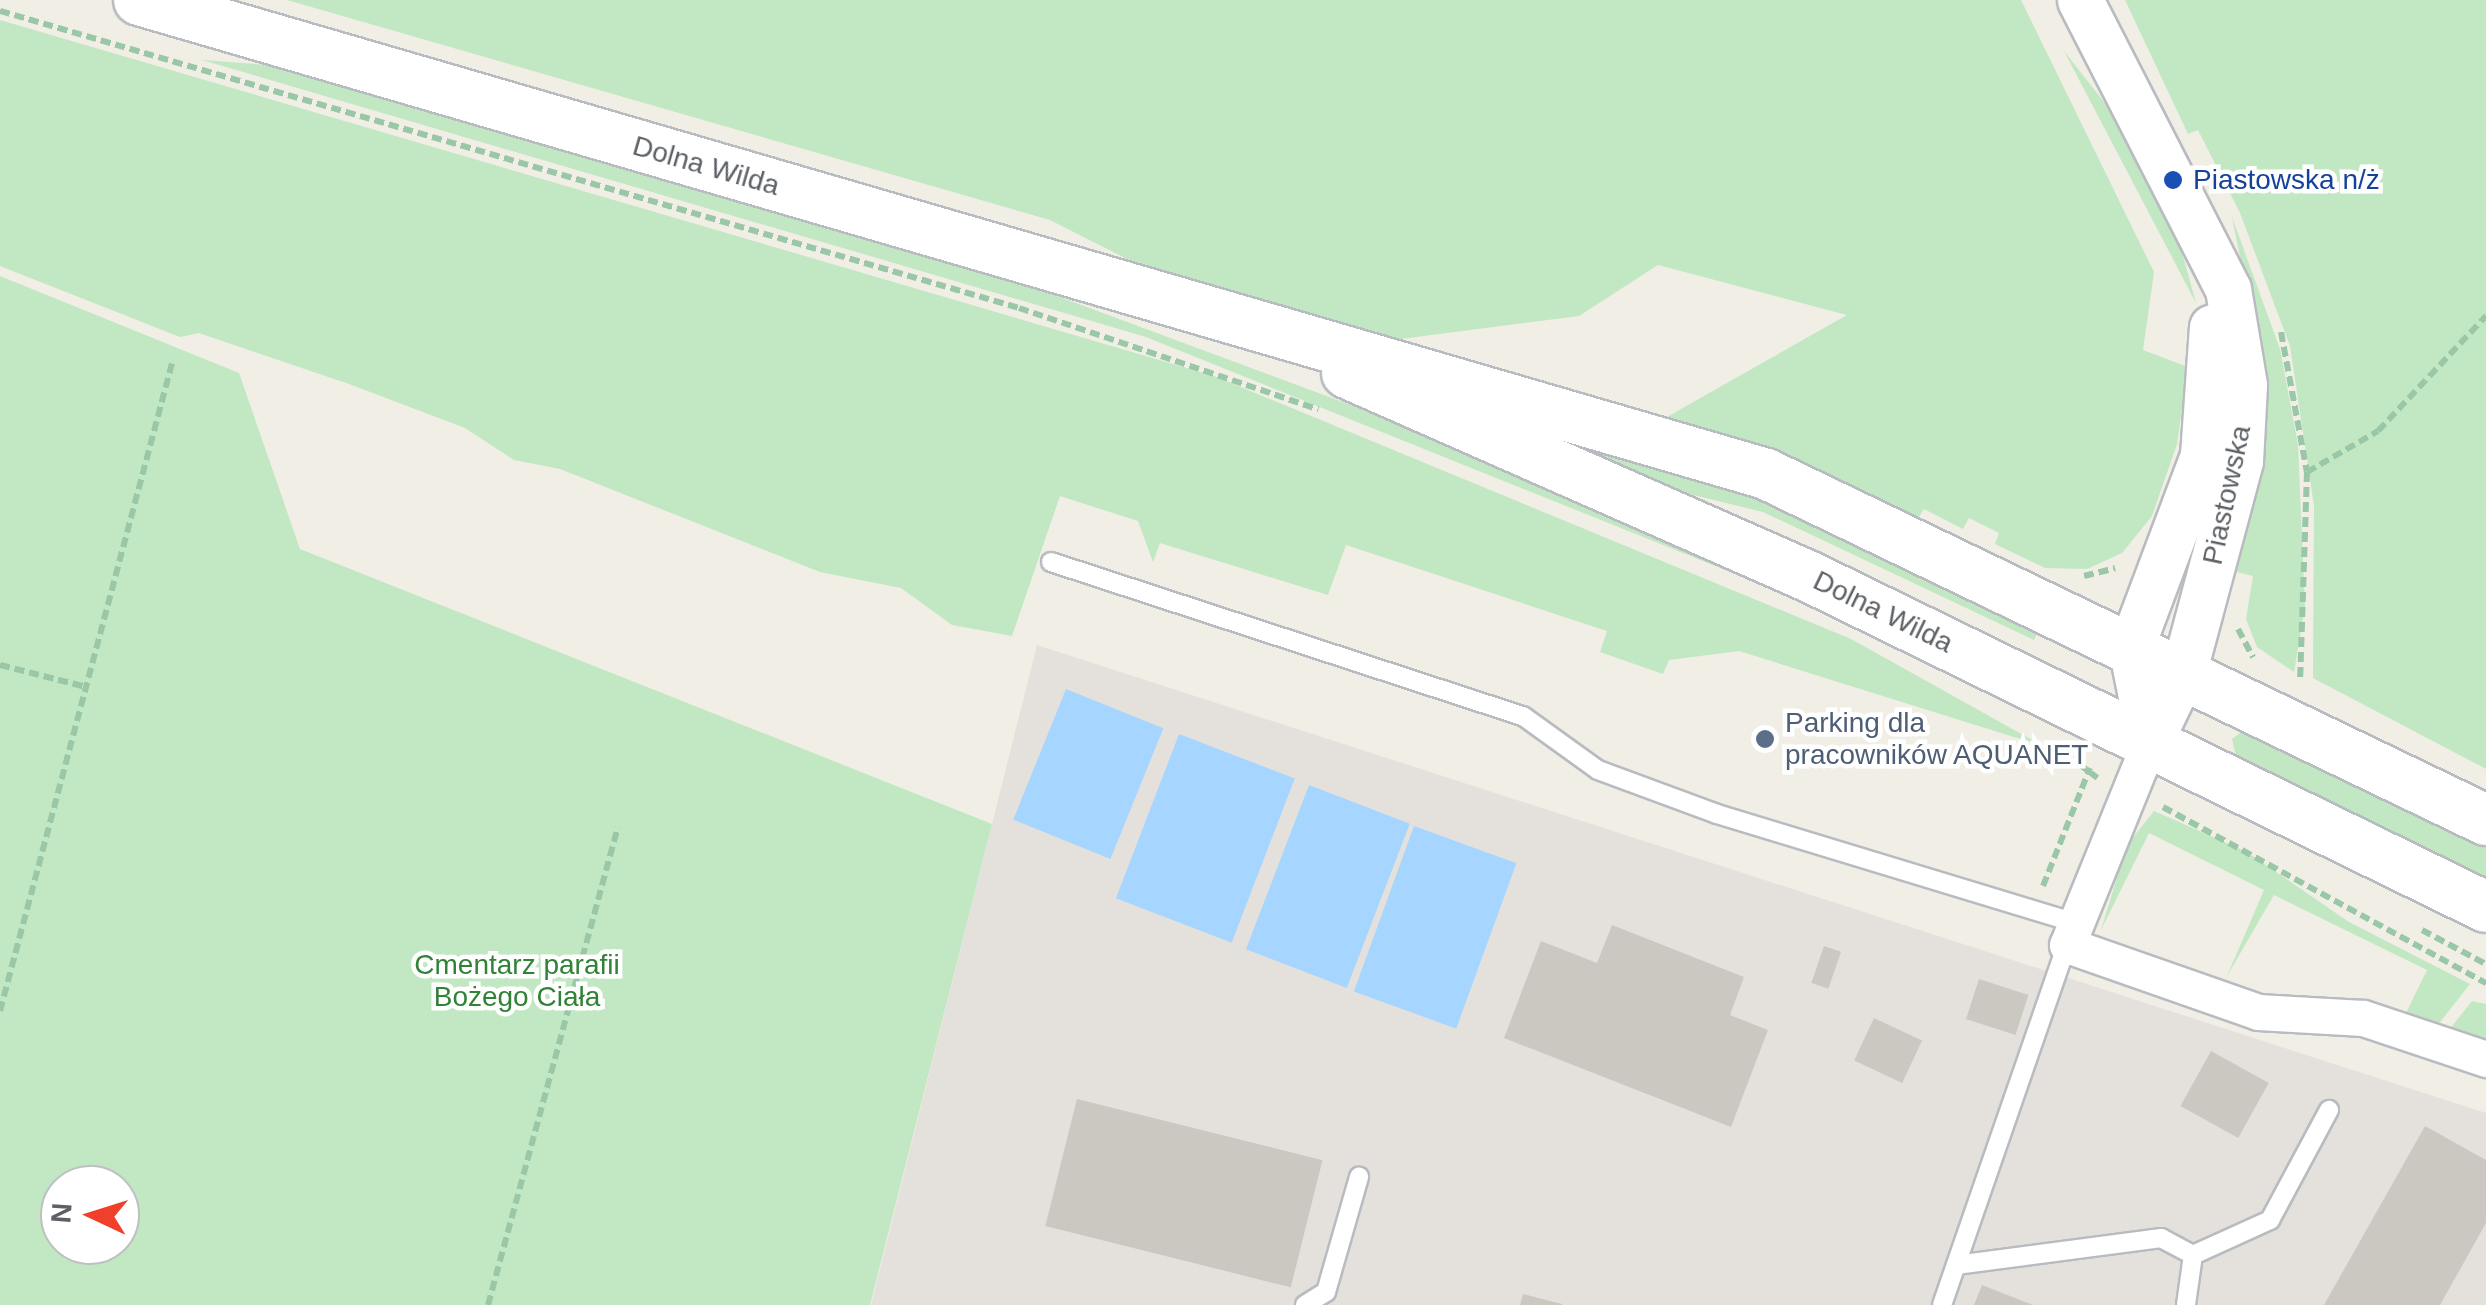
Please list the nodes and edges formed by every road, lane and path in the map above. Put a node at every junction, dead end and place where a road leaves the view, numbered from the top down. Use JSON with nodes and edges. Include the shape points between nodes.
{"nodes":[{"id":1,"x":139,"y":0,"type":"edge"},
{"id":2,"x":2080,"y":0,"type":"edge"},
{"id":3,"x":0,"y":12,"type":"edge"},
{"id":4,"x":2202,"y":246,"type":"junction"},
{"id":5,"x":2486,"y":316,"type":"edge"},
{"id":6,"x":1272,"y":334,"type":"junction"},
{"id":7,"x":172,"y":363,"type":"dead end"},
{"id":8,"x":1329,"y":414,"type":"dead end"},
{"id":9,"x":2307,"y":472,"type":"dead end"},
{"id":10,"x":1051,"y":562,"type":"dead end"},
{"id":11,"x":2128,"y":562,"type":"dead end"},
{"id":12,"x":2072,"y":576,"type":"dead end"},
{"id":13,"x":2131,"y":647,"type":"junction"},
{"id":14,"x":0,"y":665,"type":"edge"},
{"id":15,"x":2184,"y":670,"type":"junction"},
{"id":16,"x":86,"y":688,"type":"junction"},
{"id":17,"x":2057,"y":747,"type":"dead end"},
{"id":18,"x":2141,"y":762,"type":"junction"},
{"id":19,"x":2086,"y":770,"type":"junction"},
{"id":20,"x":2194,"y":808,"type":"dead end"},
{"id":21,"x":2486,"y":820,"type":"edge"},
{"id":22,"x":618,"y":827,"type":"dead end"},
{"id":23,"x":2225,"y":834,"type":"dead end"},
{"id":24,"x":2486,"y":907,"type":"edge"},
{"id":25,"x":2034,"y":910,"type":"junction"},
{"id":26,"x":2416,"y":926,"type":"dead end"},
{"id":27,"x":2071,"y":934,"type":"junction"},
{"id":28,"x":2486,"y":964,"type":"edge"},
{"id":29,"x":2486,"y":983,"type":"edge"},
{"id":30,"x":0,"y":1011,"type":"edge"},
{"id":31,"x":2486,"y":1059,"type":"edge"},
{"id":32,"x":2330,"y":1110,"type":"dead end"},
{"id":33,"x":1358,"y":1177,"type":"dead end"},
{"id":34,"x":2192,"y":1255,"type":"junction"},
{"id":35,"x":1956,"y":1265,"type":"junction"},
{"id":36,"x":488,"y":1305,"type":"edge"},
{"id":37,"x":1305,"y":1305,"type":"edge"},
{"id":38,"x":1942,"y":1305,"type":"edge"},
{"id":39,"x":2186,"y":1305,"type":"edge"}],
"edges":[{"from":1,"to":6,"type":"main road","name":"Dolna Wilda"},
{"from":2,"to":4,"type":"street","name":"Piastowska"},
{"from":3,"to":8,"type":"path","via":[[1019,308]]},
{"from":4,"to":13,"type":"street","name":"Piastowska","via":[[2210,418],[2190,502]]},
{"from":4,"to":15,"type":"street","name":"Piastowska","via":[[2234,314],[2245,428]]},
{"from":5,"to":9,"type":"path","via":[[2378,431]]},
{"from":6,"to":13,"type":"main road","name":"Dolna Wilda","via":[[1445,375],[1766,474]]},
{"from":6,"to":18,"type":"main road","name":"Dolna Wilda"},
{"from":7,"to":16,"type":"path"},
{"from":10,"to":25,"type":"lane","via":[[1523,716],[1598,770],[1718,814]]},
{"from":11,"to":12,"type":"path"},
{"from":13,"to":15,"type":"main road","name":"Dolna Wilda"},
{"from":13,"to":18,"type":"street"},
{"from":14,"to":16,"type":"path"},
{"from":15,"to":18,"type":"street","name":"Piastowska"},
{"from":15,"to":21,"type":"main road","name":"Dolna Wilda"},
{"from":16,"to":30,"type":"path"},
{"from":17,"to":19,"type":"path"},
{"from":18,"to":19,"type":"path"},
{"from":18,"to":20,"type":"path"},
{"from":18,"to":24,"type":"main road","name":"Dolna Wilda"},
{"from":18,"to":27,"type":"street","name":"Piastowska"},
{"from":19,"to":25,"type":"path"},
{"from":22,"to":36,"type":"path"},
{"from":23,"to":29,"type":"path","via":[[2354,916]]},
{"from":25,"to":27,"type":"lane"},
{"from":26,"to":28,"type":"path"},
{"from":27,"to":31,"type":"street","via":[[2258,1012],[2363,1018]]},
{"from":27,"to":35,"type":"lane"},
{"from":32,"to":34,"type":"lane","via":[[2270,1220]]},
{"from":33,"to":37,"type":"lane","via":[[1326,1292]]},
{"from":34,"to":35,"type":"lane","via":[[2162,1238]]},
{"from":34,"to":39,"type":"lane"},
{"from":35,"to":38,"type":"lane"}]}
